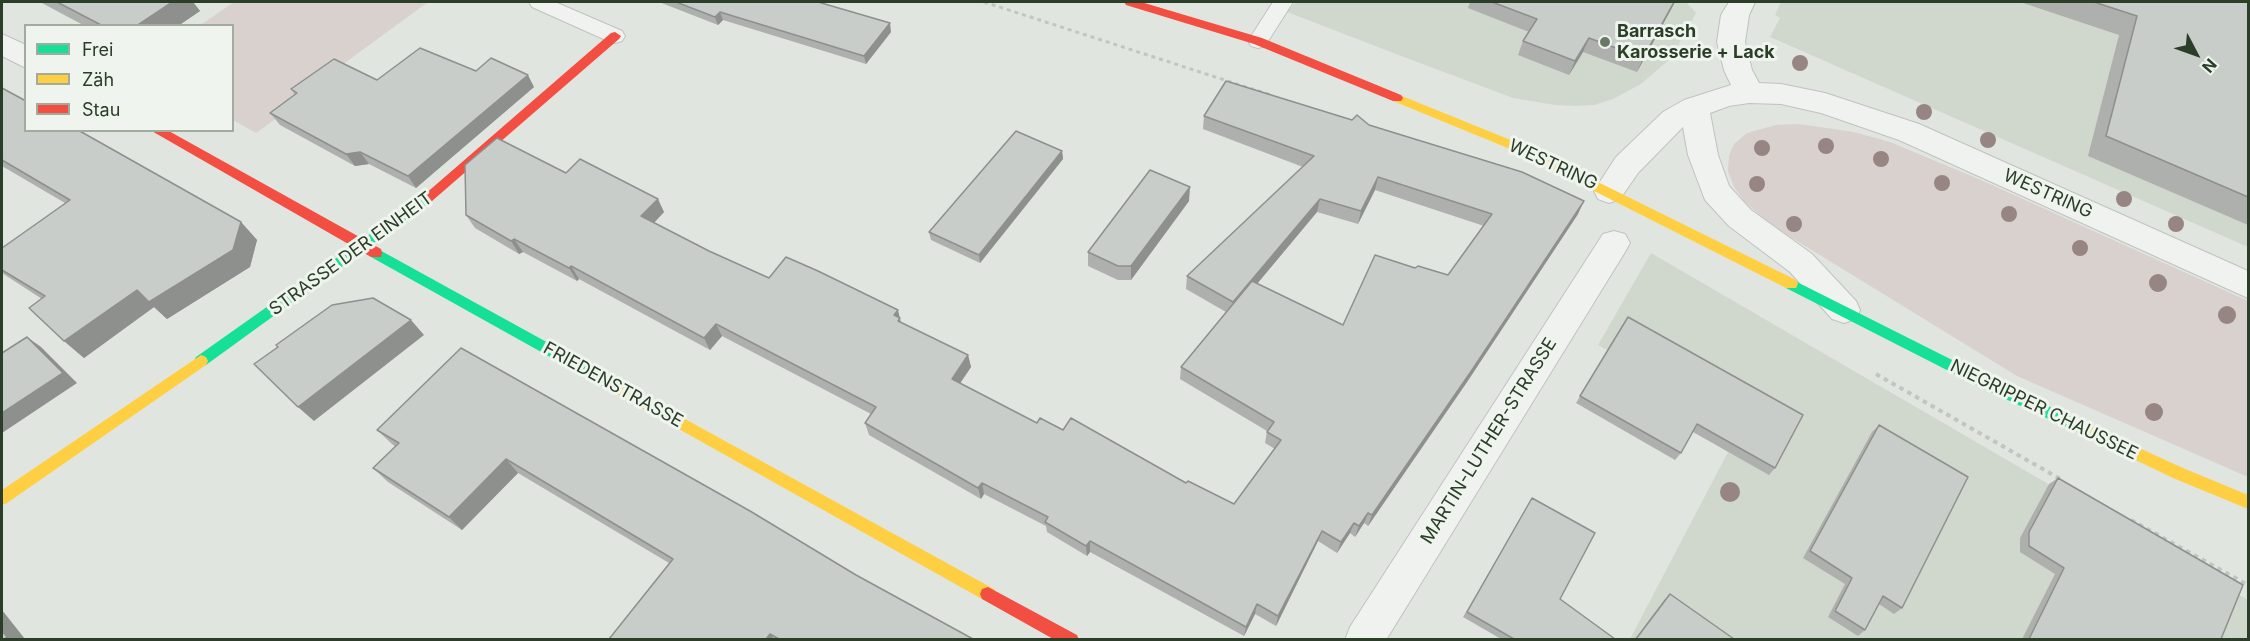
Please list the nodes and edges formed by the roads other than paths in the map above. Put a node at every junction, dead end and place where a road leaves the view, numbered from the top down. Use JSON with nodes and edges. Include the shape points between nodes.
{"nodes":[{"id":1,"x":539,"y":2,"type":"edge"},
{"id":2,"x":1130,"y":2,"type":"edge"},
{"id":3,"x":1283,"y":2,"type":"edge"},
{"id":4,"x":1742,"y":2,"type":"edge"},
{"id":5,"x":615,"y":36,"type":"joint"},
{"id":6,"x":1258,"y":41,"type":"junction"},
{"id":7,"x":2,"y":44,"type":"edge"},
{"id":8,"x":24,"y":57,"type":"edge"},
{"id":9,"x":1749,"y":93,"type":"junction"},
{"id":10,"x":1694,"y":106,"type":"junction"},
{"id":11,"x":160,"y":132,"type":"edge"},
{"id":12,"x":1609,"y":191,"type":"junction"},
{"id":13,"x":1614,"y":243,"type":"dead end"},
{"id":14,"x":364,"y":246,"type":"junction"},
{"id":15,"x":2248,"y":285,"type":"edge"},
{"id":16,"x":1844,"y":310,"type":"junction"},
{"id":17,"x":2,"y":498,"type":"edge"},
{"id":18,"x":2248,"y":502,"type":"edge"},
{"id":19,"x":1071,"y":639,"type":"edge"},
{"id":20,"x":1364,"y":639,"type":"edge"}],
"edges":[{"from":1,"to":5,"type":"lane","name":"STRASSE DER EINHEIT"},
{"from":2,"to":6,"type":"street","name":"WESTRING"},
{"from":3,"to":6,"type":"lane"},
{"from":4,"to":9,"type":"street","via":[[1735,15],[1731,42]]},
{"from":5,"to":14,"type":"street","name":"STRASSE DER EINHEIT","via":[[418,207]]},
{"from":6,"to":12,"type":"street","name":"WESTRING","via":[[1500,140]]},
{"from":7,"to":8,"type":"street"},
{"from":9,"to":10,"type":"street","name":"WESTRING"},
{"from":9,"to":15,"type":"street","name":"WESTRING","via":[[1808,99],[1909,132]]},
{"from":10,"to":12,"type":"street","name":"WESTRING","via":[[1658,133],[1627,165]]},
{"from":10,"to":16,"type":"street","name":"NIEGRIPPER CHAUSSEE","via":[[1703,155],[1716,192],[1740,218],[1801,263]]},
{"from":11,"to":14,"type":"street","name":"FRIEDENSTRASSE"},
{"from":12,"to":16,"type":"street","name":"NIEGRIPPER CHAUSSEE"},
{"from":13,"to":20,"type":"street","name":"MARTIN-LUTHER-STRASSE"},
{"from":14,"to":17,"type":"street","name":"STRASSE DER EINHEIT"},
{"from":14,"to":19,"type":"street","name":"FRIEDENSTRASSE"},
{"from":16,"to":18,"type":"street","name":"NIEGRIPPER CHAUSSEE","via":[[2091,434]]}]}
